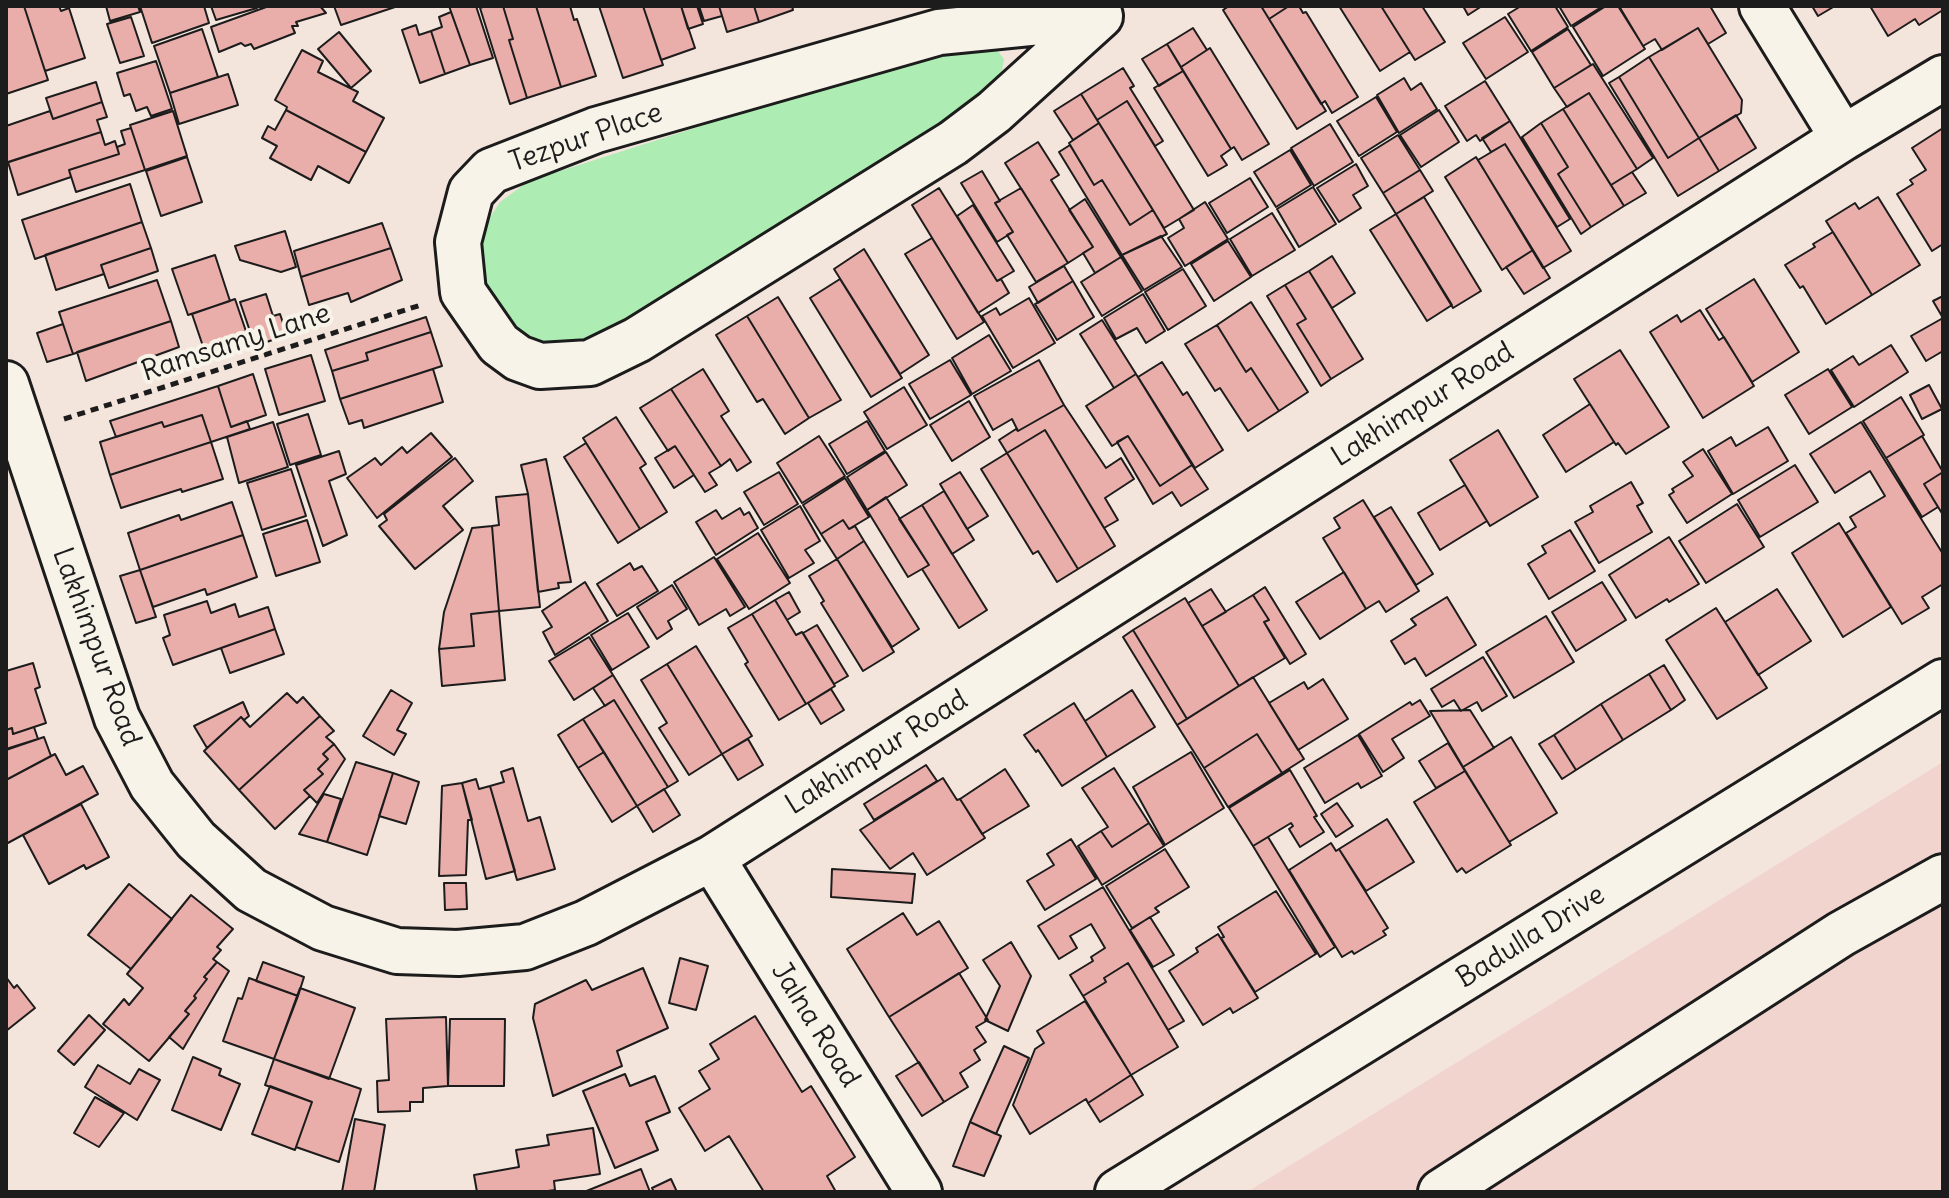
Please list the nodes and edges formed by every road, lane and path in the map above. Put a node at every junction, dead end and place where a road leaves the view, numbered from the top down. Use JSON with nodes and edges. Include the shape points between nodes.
{"nodes":[{"id":1,"x":1762,"y":6,"type":"edge"},
{"id":2,"x":1111,"y":11,"type":"edge"},
{"id":3,"x":1943,"y":78,"type":"edge"},
{"id":4,"x":1843,"y":138,"type":"junction"},
{"id":5,"x":463,"y":292,"type":"junction"},
{"id":6,"x":6,"y":384,"type":"edge"},
{"id":7,"x":21,"y":433,"type":"junction"},
{"id":8,"x":1943,"y":682,"type":"edge"},
{"id":9,"x":712,"y":858,"type":"junction"},
{"id":10,"x":1943,"y":877,"type":"edge"},
{"id":11,"x":919,"y":1192,"type":"edge"},
{"id":12,"x":1118,"y":1192,"type":"edge"},
{"id":13,"x":1441,"y":1192,"type":"edge"}],
"edges":[{"from":1,"to":4,"type":"street"},
{"from":2,"to":5,"type":"street","name":"Tezpur Place","via":[[939,32],[596,130],[519,158],[491,171],[471,192],[458,242]]},
{"from":2,"to":5,"type":"street","name":"Tezpur Place","via":[[953,143],[637,340],[590,363],[540,366],[518,358],[499,344]]},
{"from":3,"to":4,"type":"street","name":"Lakhimpur Road"},
{"from":4,"to":9,"type":"street","name":"Lakhimpur Road"},
{"from":5,"to":7,"type":"path","name":"Ramsamy Lane"},
{"from":6,"to":7,"type":"street","name":"Lakhimpur Road"},
{"from":7,"to":9,"type":"street","name":"Lakhimpur Road","via":[[117,718],[152,785],[196,840],[251,890],[323,928],[397,951],[458,953],[525,947],[586,923]]},
{"from":8,"to":12,"type":"street","name":"Badulla Drive"},
{"from":9,"to":11,"type":"street","name":"Jalna Road"},
{"from":10,"to":13,"type":"street","via":[[1841,934]]}]}
